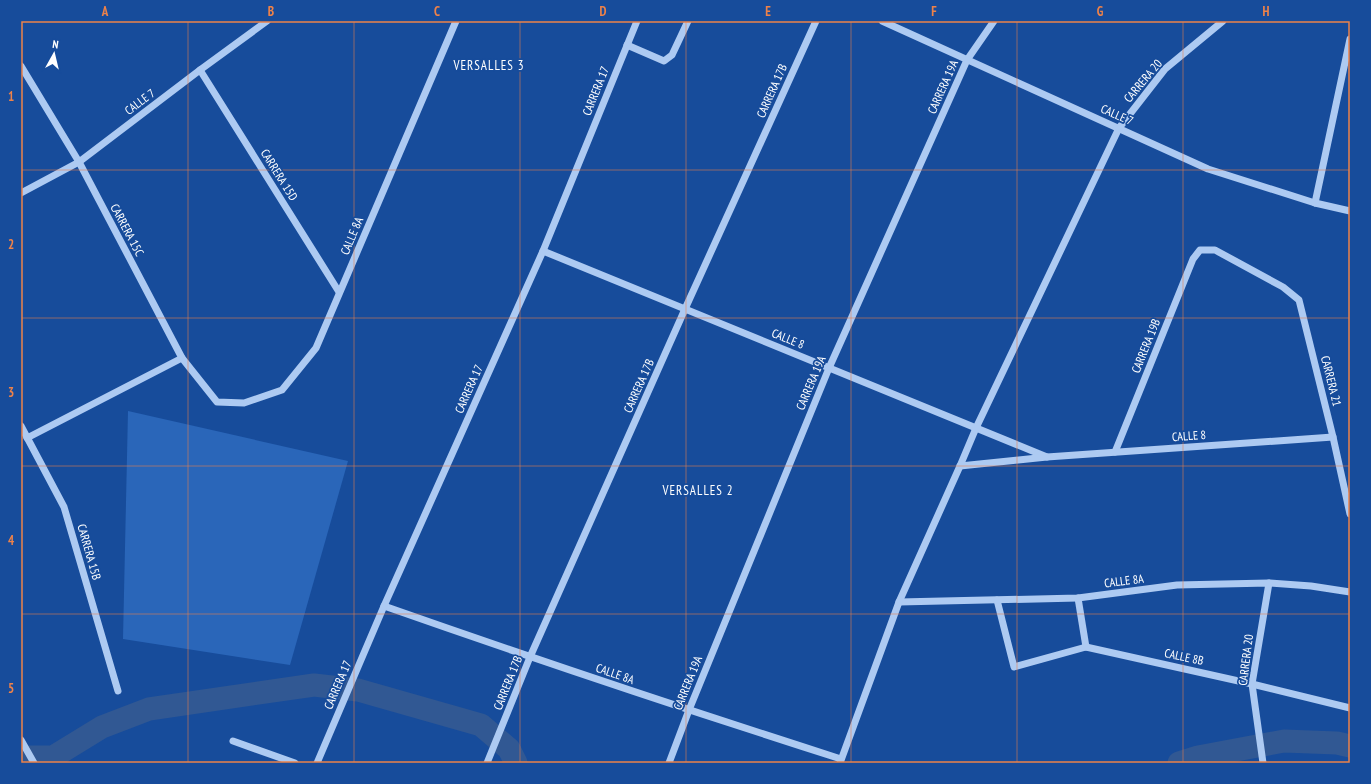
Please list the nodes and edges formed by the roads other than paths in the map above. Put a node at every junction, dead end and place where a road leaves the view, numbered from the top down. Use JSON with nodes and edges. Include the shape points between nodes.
{"nodes":[{"id":1,"x":267,"y":21,"type":"edge"},
{"id":2,"x":456,"y":21,"type":"edge"},
{"id":3,"x":637,"y":21,"type":"edge"},
{"id":4,"x":688,"y":21,"type":"edge"},
{"id":5,"x":816,"y":21,"type":"edge"},
{"id":6,"x":882,"y":21,"type":"edge"},
{"id":7,"x":994,"y":21,"type":"edge"},
{"id":8,"x":1223,"y":21,"type":"edge"},
{"id":9,"x":1350,"y":39,"type":"edge"},
{"id":10,"x":627,"y":45,"type":"junction"},
{"id":11,"x":967,"y":60,"type":"junction"},
{"id":12,"x":21,"y":66,"type":"edge"},
{"id":13,"x":200,"y":70,"type":"junction"},
{"id":14,"x":1119,"y":128,"type":"junction"},
{"id":15,"x":79,"y":162,"type":"junction"},
{"id":16,"x":21,"y":193,"type":"edge"},
{"id":17,"x":1315,"y":203,"type":"junction"},
{"id":18,"x":1350,"y":211,"type":"edge"},
{"id":19,"x":1200,"y":250,"type":"joint"},
{"id":20,"x":543,"y":251,"type":"junction"},
{"id":21,"x":339,"y":292,"type":"junction"},
{"id":22,"x":685,"y":309,"type":"junction"},
{"id":23,"x":182,"y":358,"type":"junction"},
{"id":24,"x":829,"y":368,"type":"junction"},
{"id":25,"x":217,"y":402,"type":"joint"},
{"id":26,"x":21,"y":426,"type":"edge"},
{"id":27,"x":976,"y":428,"type":"junction"},
{"id":28,"x":1333,"y":437,"type":"junction"},
{"id":29,"x":27,"y":438,"type":"junction"},
{"id":30,"x":1115,"y":452,"type":"junction"},
{"id":31,"x":1047,"y":457,"type":"junction"},
{"id":32,"x":960,"y":466,"type":"junction"},
{"id":33,"x":1350,"y":514,"type":"edge"},
{"id":34,"x":1269,"y":583,"type":"junction"},
{"id":35,"x":1350,"y":592,"type":"edge"},
{"id":36,"x":1078,"y":598,"type":"junction"},
{"id":37,"x":997,"y":600,"type":"junction"},
{"id":38,"x":899,"y":602,"type":"junction"},
{"id":39,"x":384,"y":606,"type":"junction"},
{"id":40,"x":1086,"y":647,"type":"junction"},
{"id":41,"x":530,"y":657,"type":"junction"},
{"id":42,"x":1252,"y":684,"type":"junction"},
{"id":43,"x":118,"y":691,"type":"dead end"},
{"id":44,"x":1350,"y":708,"type":"edge"},
{"id":45,"x":689,"y":710,"type":"junction"},
{"id":46,"x":21,"y":740,"type":"edge"},
{"id":47,"x":233,"y":741,"type":"dead end"},
{"id":48,"x":488,"y":760,"type":"edge"},
{"id":49,"x":840,"y":761,"type":"edge"},
{"id":50,"x":1263,"y":762,"type":"edge"},
{"id":51,"x":34,"y":763,"type":"edge"},
{"id":52,"x":295,"y":763,"type":"edge"},
{"id":53,"x":317,"y":763,"type":"edge"},
{"id":54,"x":668,"y":763,"type":"edge"}],
"edges":[{"from":1,"to":13,"type":"street","name":"CALLE 7"},
{"from":2,"to":21,"type":"street","name":"CALLE 8A"},
{"from":3,"to":10,"type":"street","name":"CARRERA 17"},
{"from":4,"to":10,"type":"street","via":[[672,55],[664,61]]},
{"from":5,"to":22,"type":"street","name":"CARRERA 17B"},
{"from":6,"to":11,"type":"street","name":"CALLE 7"},
{"from":7,"to":11,"type":"street","name":"CARRERA 19A"},
{"from":8,"to":14,"type":"street","name":"CARRERA 20","via":[[1165,69]]},
{"from":9,"to":17,"type":"street"},
{"from":10,"to":20,"type":"street","name":"CARRERA 17"},
{"from":11,"to":14,"type":"street","name":"CALLE 7"},
{"from":11,"to":24,"type":"street","name":"CARRERA 19A"},
{"from":12,"to":15,"type":"street","name":"CARRERA 15C"},
{"from":13,"to":15,"type":"street","name":"CALLE 7"},
{"from":13,"to":21,"type":"street","name":"CARRERA 15D"},
{"from":14,"to":17,"type":"street","name":"CALLE 7","via":[[1208,169]]},
{"from":14,"to":27,"type":"street"},
{"from":15,"to":16,"type":"street","name":"CALLE 7"},
{"from":15,"to":23,"type":"street","name":"CARRERA 15C"},
{"from":17,"to":18,"type":"street","name":"CALLE 7"},
{"from":19,"to":28,"type":"street","name":"CARRERA 21","via":[[1215,250],[1283,287],[1299,300]]},
{"from":19,"to":30,"type":"street","name":"CARRERA 19B","via":[[1193,259]]},
{"from":20,"to":22,"type":"street","name":"CALLE 8"},
{"from":20,"to":39,"type":"street","name":"CARRERA 17"},
{"from":21,"to":25,"type":"street","name":"CALLE 8A","via":[[316,348],[282,390],[244,403]]},
{"from":22,"to":24,"type":"street","name":"CALLE 8"},
{"from":22,"to":41,"type":"street","name":"CARRERA 17B"},
{"from":23,"to":25,"type":"street","name":"CARRERA 15C"},
{"from":23,"to":29,"type":"street"},
{"from":24,"to":27,"type":"street","name":"CALLE 8"},
{"from":24,"to":45,"type":"street","name":"CARRERA 19A"},
{"from":26,"to":29,"type":"street","name":"CARRERA 15B"},
{"from":27,"to":31,"type":"street","name":"CALLE 8"},
{"from":27,"to":32,"type":"street"},
{"from":28,"to":30,"type":"street","name":"CALLE 8"},
{"from":28,"to":33,"type":"street","name":"CARRERA 21"},
{"from":29,"to":43,"type":"street","name":"CARRERA 15B","via":[[64,507]]},
{"from":30,"to":31,"type":"street","name":"CALLE 8"},
{"from":31,"to":32,"type":"street","name":"CALLE 8"},
{"from":32,"to":38,"type":"street"},
{"from":34,"to":35,"type":"street","name":"CALLE 8A"},
{"from":34,"to":36,"type":"street","name":"CALLE 8A","via":[[1177,585]]},
{"from":34,"to":42,"type":"street","name":"CARRERA 20"},
{"from":36,"to":37,"type":"street","name":"CALLE 8A"},
{"from":36,"to":40,"type":"street"},
{"from":37,"to":38,"type":"street","name":"CALLE 8A"},
{"from":37,"to":40,"type":"street","name":"CALLE 8B","via":[[1014,667]]},
{"from":38,"to":49,"type":"street"},
{"from":39,"to":41,"type":"street","name":"CALLE 8A"},
{"from":39,"to":53,"type":"street","name":"CARRERA 17"},
{"from":40,"to":42,"type":"street","name":"CALLE 8B"},
{"from":41,"to":45,"type":"street","name":"CALLE 8A"},
{"from":41,"to":48,"type":"street","name":"CARRERA 17B"},
{"from":42,"to":44,"type":"street","name":"CALLE 8B"},
{"from":42,"to":50,"type":"street","name":"CARRERA 20"},
{"from":45,"to":49,"type":"street","name":"CALLE 8A"},
{"from":45,"to":54,"type":"street","name":"CARRERA 19A"},
{"from":46,"to":51,"type":"street"},
{"from":47,"to":52,"type":"street"}]}
